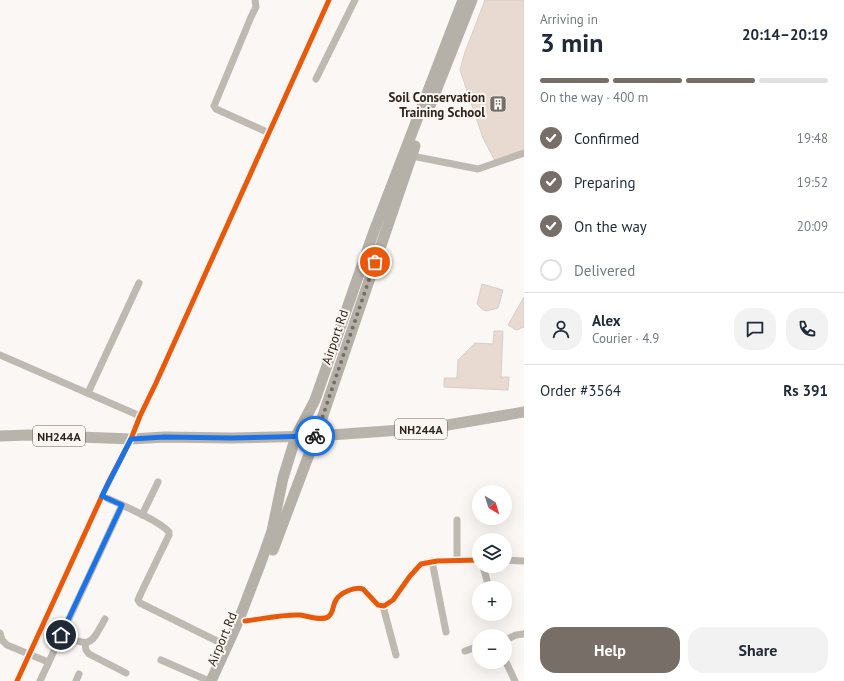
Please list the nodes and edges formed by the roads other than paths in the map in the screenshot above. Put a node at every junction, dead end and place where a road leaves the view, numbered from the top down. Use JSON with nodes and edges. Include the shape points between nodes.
{"nodes":[{"id":1,"x":255,"y":0,"type":"edge"},
{"id":2,"x":329,"y":0,"type":"edge"},
{"id":3,"x":355,"y":0,"type":"edge"},
{"id":4,"x":463,"y":0,"type":"edge"},
{"id":5,"x":472,"y":0,"type":"edge"},
{"id":6,"x":316,"y":79,"type":"dead end"},
{"id":7,"x":269,"y":132,"type":"junction"},
{"id":8,"x":524,"y":153,"type":"edge"},
{"id":9,"x":412,"y":156,"type":"junction"},
{"id":10,"x":139,"y":283,"type":"dead end"},
{"id":11,"x":0,"y":355,"type":"edge"},
{"id":12,"x":88,"y":393,"type":"junction"},
{"id":13,"x":524,"y":412,"type":"edge"},
{"id":14,"x":140,"y":416,"type":"junction"},
{"id":15,"x":0,"y":436,"type":"edge"},
{"id":16,"x":296,"y":436,"type":"junction"},
{"id":17,"x":316,"y":436,"type":"junction"},
{"id":18,"x":131,"y":439,"type":"junction"},
{"id":19,"x":158,"y":482,"type":"dead end"},
{"id":20,"x":102,"y":496,"type":"junction"},
{"id":21,"x":122,"y":505,"type":"junction"},
{"id":22,"x":142,"y":515,"type":"junction"},
{"id":23,"x":457,"y":520,"type":"dead end"},
{"id":24,"x":472,"y":560,"type":"edge"},
{"id":25,"x":512,"y":560,"type":"edge"},
{"id":26,"x":432,"y":561,"type":"junction"},
{"id":27,"x":457,"y":561,"type":"junction"},
{"id":28,"x":524,"y":561,"type":"edge"},
{"id":29,"x":383,"y":606,"type":"junction"},
{"id":30,"x":105,"y":619,"type":"dead end"},
{"id":31,"x":245,"y":621,"type":"junction"},
{"id":32,"x":446,"y":632,"type":"dead end"},
{"id":33,"x":0,"y":633,"type":"edge"},
{"id":34,"x":524,"y":634,"type":"edge"},
{"id":35,"x":61,"y":635,"type":"junction"},
{"id":36,"x":512,"y":637,"type":"edge"},
{"id":37,"x":85,"y":643,"type":"junction"},
{"id":38,"x":227,"y":646,"type":"junction"},
{"id":39,"x":472,"y":648,"type":"edge"},
{"id":40,"x":465,"y":651,"type":"dead end"},
{"id":41,"x":32,"y":655,"type":"junction"},
{"id":42,"x":396,"y":655,"type":"dead end"},
{"id":43,"x":161,"y":660,"type":"dead end"},
{"id":44,"x":46,"y":661,"type":"junction"},
{"id":45,"x":509,"y":669,"type":"edge"},
{"id":46,"x":126,"y":673,"type":"dead end"},
{"id":47,"x":79,"y":674,"type":"dead end"},
{"id":48,"x":17,"y":681,"type":"edge"},
{"id":49,"x":40,"y":681,"type":"edge"},
{"id":50,"x":76,"y":681,"type":"edge"},
{"id":51,"x":210,"y":681,"type":"edge"},
{"id":52,"x":219,"y":681,"type":"edge"},
{"id":53,"x":515,"y":681,"type":"edge"}],
"edges":[{"from":1,"to":7,"type":"street","via":[[256,10],[214,106]]},
{"from":2,"to":7,"type":"street"},
{"from":3,"to":6,"type":"street"},
{"from":4,"to":16,"type":"main road","via":[[374,234],[315,400]]},
{"from":5,"to":9,"type":"main road","name":"Airport Rd"},
{"from":7,"to":14,"type":"street"},
{"from":8,"to":9,"type":"street","via":[[478,169]]},
{"from":9,"to":17,"type":"main road","name":"Airport Rd"},
{"from":10,"to":12,"type":"street"},
{"from":11,"to":12,"type":"street"},
{"from":12,"to":14,"type":"street"},
{"from":13,"to":17,"type":"highway","number":"NH244A","via":[[430,428]]},
{"from":14,"to":18,"type":"street"},
{"from":15,"to":18,"type":"highway","number":"NH244A"},
{"from":16,"to":17,"type":"highway","number":"NH244A"},
{"from":16,"to":18,"type":"highway","number":"NH244A"},
{"from":16,"to":38,"type":"main road","via":[[283,478],[272,531]]},
{"from":17,"to":31,"type":"main road","name":"Airport Rd"},
{"from":18,"to":20,"type":"street"},
{"from":19,"to":22,"type":"street"},
{"from":20,"to":21,"type":"street"},
{"from":20,"to":41,"type":"street"},
{"from":21,"to":22,"type":"street"},
{"from":21,"to":35,"type":"street"},
{"from":22,"to":38,"type":"street","via":[[164,527],[169,534],[139,602],[148,609]]},
{"from":23,"to":27,"type":"street"},
{"from":24,"to":27,"type":"street"},
{"from":25,"to":28,"type":"street"},
{"from":26,"to":27,"type":"street"},
{"from":26,"to":29,"type":"street","via":[[417,567],[393,600]]},
{"from":26,"to":32,"type":"street"},
{"from":29,"to":31,"type":"street","via":[[378,605],[362,589],[354,588],[338,597],[328,617],[299,615]]},
{"from":29,"to":42,"type":"street"},
{"from":30,"to":37,"type":"street","via":[[94,638]]},
{"from":31,"to":52,"type":"main road","name":"Airport Rd"},
{"from":33,"to":41,"type":"street","via":[[5,643]]},
{"from":34,"to":36,"type":"street"},
{"from":35,"to":37,"type":"street"},
{"from":35,"to":44,"type":"street"},
{"from":37,"to":46,"type":"street","via":[[89,654]]},
{"from":38,"to":51,"type":"main road"},
{"from":39,"to":40,"type":"street"},
{"from":41,"to":44,"type":"street"},
{"from":41,"to":48,"type":"street"},
{"from":43,"to":51,"type":"street"},
{"from":44,"to":49,"type":"street"},
{"from":45,"to":53,"type":"street"},
{"from":47,"to":50,"type":"street"}]}
